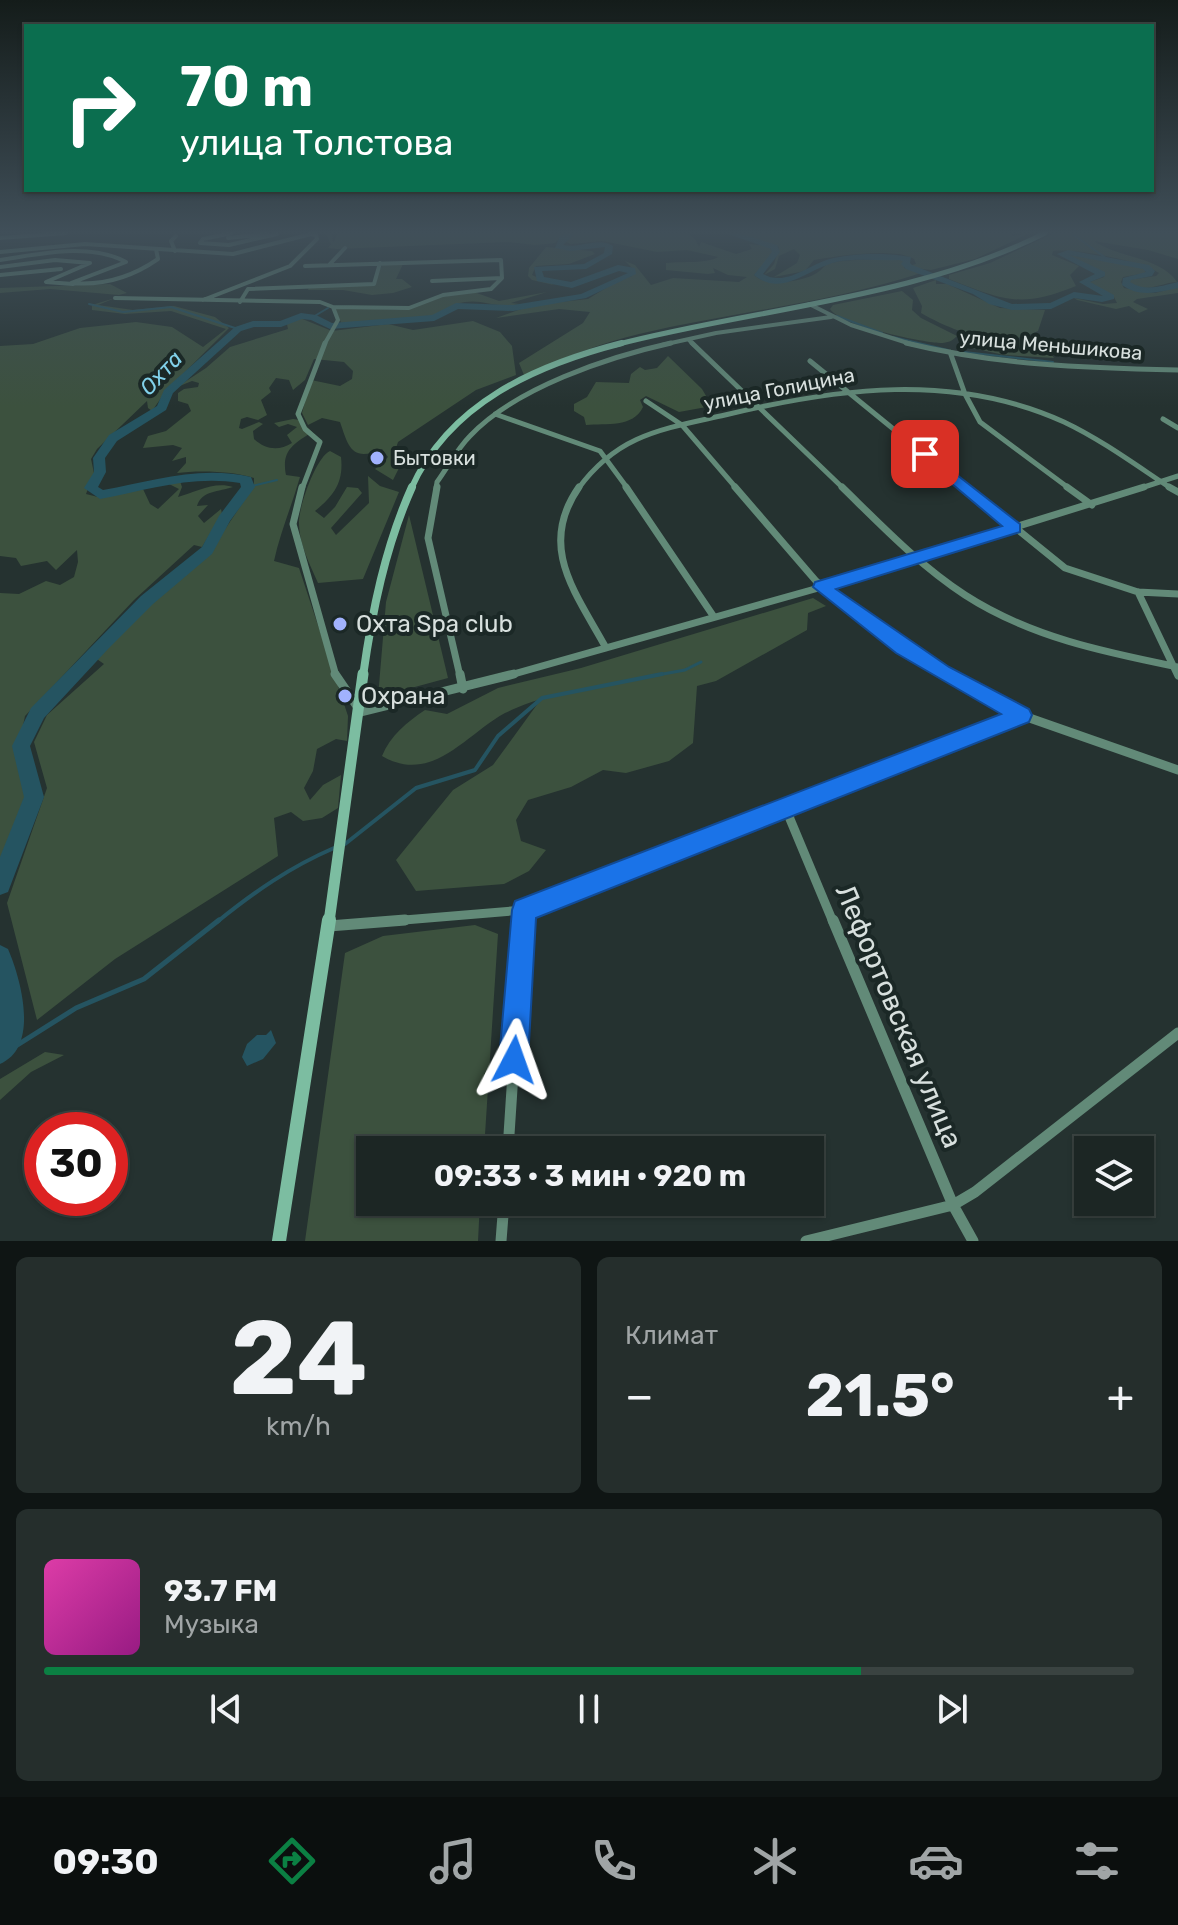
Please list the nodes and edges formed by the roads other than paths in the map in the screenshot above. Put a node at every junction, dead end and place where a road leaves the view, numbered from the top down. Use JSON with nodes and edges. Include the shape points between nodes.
{"nodes":[{"id":1,"x":226,"y":291,"type":"edge"},
{"id":2,"x":247,"y":291,"type":"edge"},
{"id":3,"x":476,"y":291,"type":"edge"},
{"id":4,"x":863,"y":291,"type":"edge"},
{"id":5,"x":115,"y":298,"type":"dead end"},
{"id":6,"x":198,"y":302,"type":"junction"},
{"id":7,"x":240,"y":302,"type":"junction"},
{"id":8,"x":809,"y":304,"type":"junction"},
{"id":9,"x":333,"y":307,"type":"junction"},
{"id":10,"x":831,"y":317,"type":"junction"},
{"id":11,"x":689,"y":340,"type":"junction"},
{"id":12,"x":950,"y":352,"type":"junction"},
{"id":13,"x":810,"y":361,"type":"dead end"},
{"id":14,"x":1178,"y":373,"type":"edge"},
{"id":15,"x":842,"y":389,"type":"junction"},
{"id":16,"x":965,"y":394,"type":"junction"},
{"id":17,"x":646,"y":401,"type":"dead end"},
{"id":18,"x":760,"y":406,"type":"junction"},
{"id":19,"x":495,"y":414,"type":"junction"},
{"id":20,"x":1163,"y":419,"type":"dead end"},
{"id":21,"x":682,"y":425,"type":"junction"},
{"id":22,"x":1178,"y":428,"type":"edge"},
{"id":23,"x":606,"y":456,"type":"junction"},
{"id":24,"x":1178,"y":476,"type":"edge"},
{"id":25,"x":1161,"y":482,"type":"junction"},
{"id":26,"x":1178,"y":492,"type":"edge"},
{"id":27,"x":1092,"y":505,"type":"junction"},
{"id":28,"x":1014,"y":528,"type":"junction"},
{"id":29,"x":916,"y":558,"type":"junction"},
{"id":30,"x":822,"y":587,"type":"junction"},
{"id":31,"x":1138,"y":592,"type":"junction"},
{"id":32,"x":1178,"y":594,"type":"edge"},
{"id":33,"x":714,"y":617,"type":"junction"},
{"id":34,"x":606,"y":648,"type":"junction"},
{"id":35,"x":1175,"y":667,"type":"edge"},
{"id":36,"x":1178,"y":677,"type":"edge"},
{"id":37,"x":463,"y":689,"type":"junction"},
{"id":38,"x":361,"y":712,"type":"junction"},
{"id":39,"x":1021,"y":715,"type":"junction"},
{"id":40,"x":1178,"y":770,"type":"edge"},
{"id":41,"x":788,"y":807,"type":"junction"},
{"id":42,"x":524,"y":910,"type":"junction"},
{"id":43,"x":328,"y":926,"type":"junction"},
{"id":44,"x":1178,"y":1033,"type":"edge"},
{"id":45,"x":509,"y":1136,"type":"edge"},
{"id":46,"x":953,"y":1205,"type":"junction"},
{"id":47,"x":503,"y":1216,"type":"edge"},
{"id":48,"x":279,"y":1241,"type":"edge"},
{"id":49,"x":501,"y":1241,"type":"edge"},
{"id":50,"x":806,"y":1241,"type":"edge"},
{"id":51,"x":973,"y":1241,"type":"edge"}],
"edges":[{"from":1,"to":6,"type":"street"},
{"from":2,"to":7,"type":"street"},
{"from":3,"to":9,"type":"street","via":[[443,295],[409,308]]},
{"from":4,"to":8,"type":"street"},
{"from":5,"to":6,"type":"street"},
{"from":6,"to":7,"type":"street"},
{"from":7,"to":9,"type":"street","via":[[320,302]]},
{"from":8,"to":10,"type":"street"},
{"from":8,"to":38,"type":"street","via":[[567,359],[507,387],[456,424],[422,464],[391,538],[374,601]]},
{"from":9,"to":38,"type":"street","via":[[336,324],[316,360],[298,414],[320,442],[293,524],[335,675]]},
{"from":10,"to":11,"type":"street"},
{"from":10,"to":12,"type":"street","name":"улица Меньшикова"},
{"from":11,"to":18,"type":"street"},
{"from":11,"to":19,"type":"street","via":[[587,365]]},
{"from":12,"to":14,"type":"street","name":"улица Меньшикова"},
{"from":12,"to":16,"type":"street"},
{"from":13,"to":15,"type":"street"},
{"from":15,"to":16,"type":"street","name":"улица Голицина","via":[[916,388]]},
{"from":15,"to":18,"type":"street","name":"улица Голицина"},
{"from":15,"to":28,"type":"street"},
{"from":16,"to":25,"type":"street","name":"улица Голицина","via":[[1065,423]]},
{"from":16,"to":27,"type":"street","via":[[991,433]]},
{"from":17,"to":21,"type":"street"},
{"from":18,"to":21,"type":"street","name":"улица Голицина"},
{"from":18,"to":29,"type":"street"},
{"from":19,"to":23,"type":"street"},
{"from":19,"to":37,"type":"street","via":[[437,476],[426,518]]},
{"from":20,"to":22,"type":"street"},
{"from":21,"to":23,"type":"street","name":"улица Голицина","via":[[638,438]]},
{"from":21,"to":30,"type":"street"},
{"from":23,"to":33,"type":"street"},
{"from":23,"to":34,"type":"street","name":"улица Голицина","via":[[572,499],[562,520],[560,546],[570,581]]},
{"from":24,"to":25,"type":"street"},
{"from":25,"to":26,"type":"street","name":"улица Голицина"},
{"from":25,"to":27,"type":"street"},
{"from":27,"to":28,"type":"street"},
{"from":28,"to":29,"type":"street"},
{"from":28,"to":31,"type":"street","via":[[1065,568]]},
{"from":29,"to":30,"type":"street"},
{"from":29,"to":35,"type":"street","via":[[967,596],[1047,635]]},
{"from":30,"to":33,"type":"street"},
{"from":30,"to":39,"type":"street","via":[[903,648]]},
{"from":31,"to":32,"type":"street"},
{"from":31,"to":35,"type":"street"},
{"from":33,"to":34,"type":"street"},
{"from":34,"to":37,"type":"street"},
{"from":35,"to":36,"type":"street"},
{"from":37,"to":38,"type":"street"},
{"from":38,"to":43,"type":"street"},
{"from":39,"to":40,"type":"street"},
{"from":39,"to":41,"type":"street"},
{"from":41,"to":42,"type":"street"},
{"from":41,"to":46,"type":"street","name":"Лефортовская улица"},
{"from":42,"to":43,"type":"street"},
{"from":42,"to":45,"type":"street"},
{"from":43,"to":48,"type":"street"},
{"from":44,"to":46,"type":"street"},
{"from":46,"to":50,"type":"street"},
{"from":46,"to":51,"type":"street","name":"Лефортовская улица"},
{"from":47,"to":49,"type":"street"}]}
